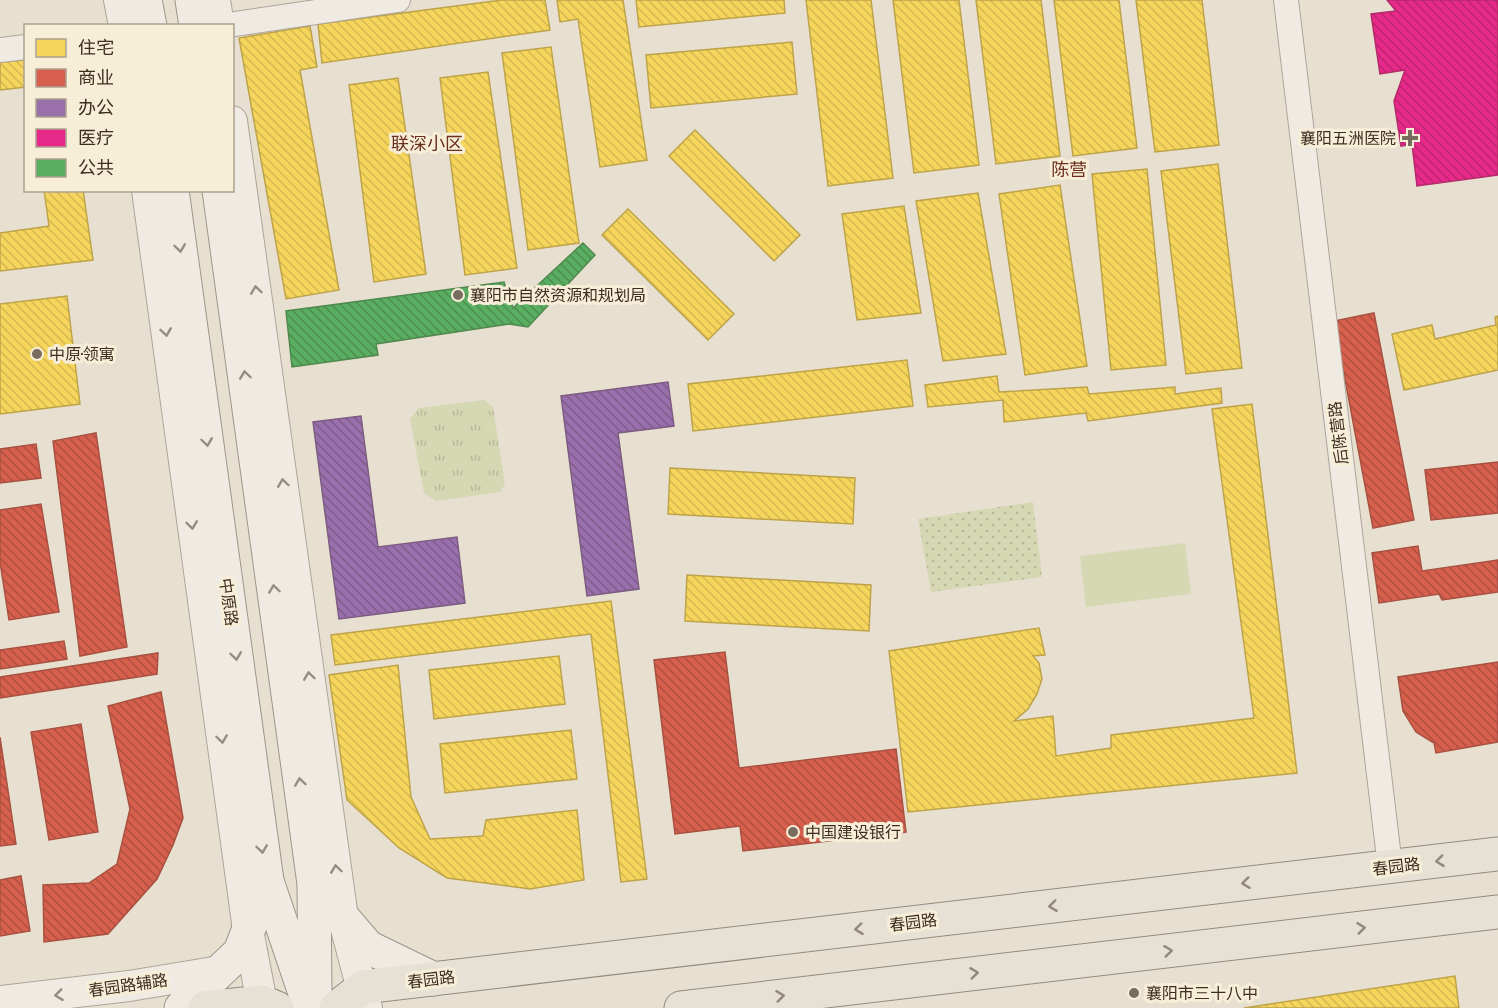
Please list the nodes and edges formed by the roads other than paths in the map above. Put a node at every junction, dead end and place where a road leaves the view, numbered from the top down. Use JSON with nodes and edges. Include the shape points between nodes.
{"nodes":[{"id":1,"x":119,"y":0,"type":"edge"},
{"id":2,"x":145,"y":0,"type":"edge"},
{"id":3,"x":192,"y":0,"type":"edge"},
{"id":4,"x":215,"y":0,"type":"edge"},
{"id":5,"x":398,"y":0,"type":"edge"},
{"id":6,"x":1286,"y":0,"type":"edge"},
{"id":7,"x":123,"y":24,"type":"edge"},
{"id":8,"x":150,"y":24,"type":"edge"},
{"id":9,"x":196,"y":24,"type":"edge"},
{"id":10,"x":220,"y":24,"type":"edge"},
{"id":11,"x":234,"y":24,"type":"edge"},
{"id":12,"x":24,"y":47,"type":"edge"},
{"id":13,"x":0,"y":50,"type":"edge"},
{"id":14,"x":234,"y":135,"type":"edge"},
{"id":15,"x":147,"y":192,"type":"edge"},
{"id":16,"x":172,"y":192,"type":"edge"},
{"id":17,"x":219,"y":192,"type":"edge"},
{"id":18,"x":1498,"y":854,"type":"edge"},
{"id":19,"x":1390,"y":866,"type":"junction"},
{"id":20,"x":267,"y":881,"type":"junction"},
{"id":21,"x":314,"y":884,"type":"junction"},
{"id":22,"x":1498,"y":912,"type":"edge"},
{"id":23,"x":343,"y":918,"type":"junction"},
{"id":24,"x":248,"y":930,"type":"junction"},
{"id":25,"x":220,"y":971,"type":"junction"},
{"id":26,"x":434,"y":979,"type":"junction"},
{"id":27,"x":365,"y":997,"type":"edge"},
{"id":28,"x":0,"y":1001,"type":"edge"},
{"id":29,"x":267,"y":1006,"type":"edge"},
{"id":30,"x":181,"y":1008,"type":"edge"},
{"id":31,"x":205,"y":1008,"type":"edge"},
{"id":32,"x":310,"y":1008,"type":"edge"},
{"id":33,"x":315,"y":1008,"type":"edge"},
{"id":34,"x":336,"y":1008,"type":"edge"},
{"id":35,"x":681,"y":1008,"type":"edge"}],
"edges":[{"from":1,"to":7,"type":"street"},
{"from":2,"to":8,"type":"main road"},
{"from":3,"to":9,"type":"main road"},
{"from":4,"to":10,"type":"street"},
{"from":5,"to":11,"type":"street"},
{"from":6,"to":19,"type":"street","name":"后陈营路"},
{"from":12,"to":13,"type":"street"},
{"from":23,"to":14,"type":"street","one_way":true},
{"from":15,"to":24,"type":"street","one_way":true},
{"from":16,"to":20,"type":"main road","name":"中原路","one_way":true},
{"from":21,"to":17,"type":"main road","one_way":true},
{"from":18,"to":19,"type":"main road","name":"春园路","one_way":true},
{"from":19,"to":26,"type":"main road","name":"春园路","one_way":true},
{"from":20,"to":24,"type":"main road"},
{"from":20,"to":32,"type":"main road","name":"中原路"},
{"from":21,"to":23,"type":"main road"},
{"from":21,"to":33,"type":"main road"},
{"from":35,"to":22,"type":"main road","one_way":true},
{"from":23,"to":26,"type":"main road","via":[[368,947]]},
{"from":23,"to":27,"type":"street"},
{"from":24,"to":25,"type":"main road","via":[[240,952]]},
{"from":24,"to":29,"type":"street"},
{"from":25,"to":28,"type":"street","name":"春园路辅路","one_way":true},
{"from":25,"to":30,"type":"main road"},
{"from":26,"to":27,"type":"main road","name":"春园路"},
{"from":27,"to":34,"type":"main road"},
{"from":29,"to":31,"type":"main road"}]}
